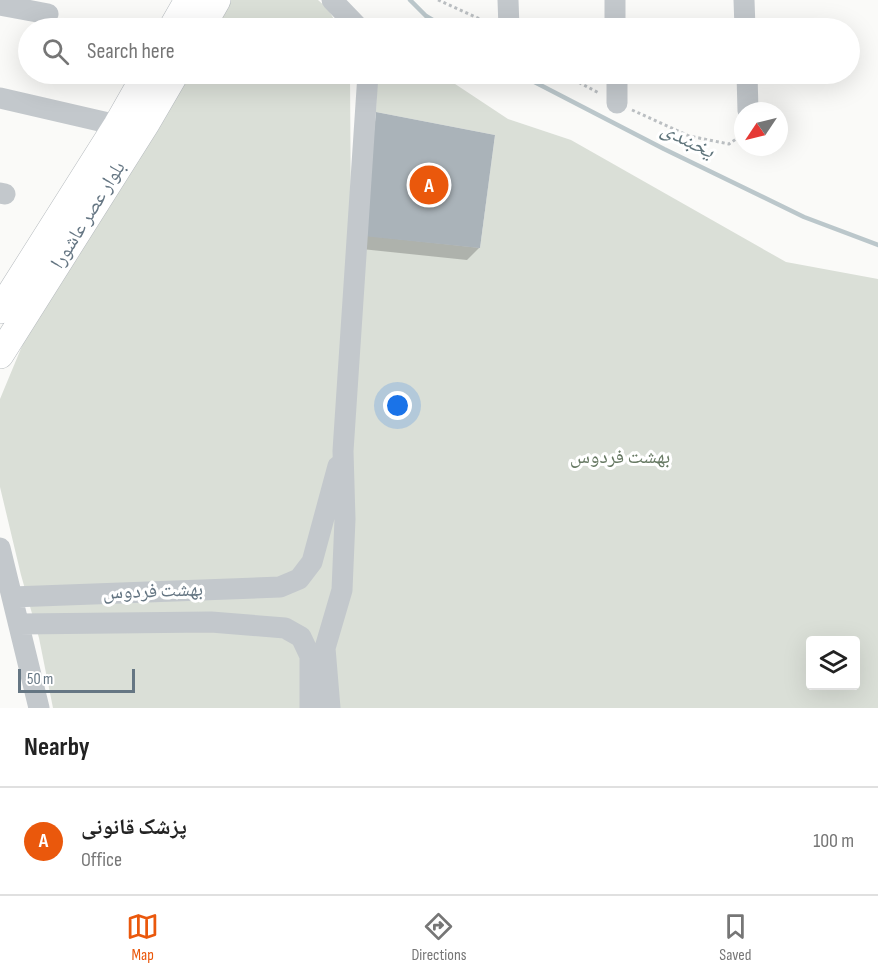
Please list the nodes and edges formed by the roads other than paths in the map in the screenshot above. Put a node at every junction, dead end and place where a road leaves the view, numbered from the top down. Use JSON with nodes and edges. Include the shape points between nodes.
{"nodes":[{"id":1,"x":188,"y":0,"type":"edge"},
{"id":2,"x":217,"y":0,"type":"edge"},
{"id":3,"x":332,"y":0,"type":"edge"},
{"id":4,"x":508,"y":0,"type":"edge"},
{"id":5,"x":615,"y":0,"type":"edge"},
{"id":6,"x":744,"y":0,"type":"edge"},
{"id":7,"x":0,"y":5,"type":"edge"},
{"id":8,"x":48,"y":14,"type":"dead end"},
{"id":9,"x":178,"y":18,"type":"edge"},
{"id":10,"x":207,"y":18,"type":"edge"},
{"id":11,"x":349,"y":18,"type":"edge"},
{"id":12,"x":509,"y":18,"type":"edge"},
{"id":13,"x":615,"y":18,"type":"edge"},
{"id":14,"x":745,"y":18,"type":"edge"},
{"id":15,"x":140,"y":84,"type":"edge"},
{"id":16,"x":169,"y":84,"type":"edge"},
{"id":17,"x":367,"y":84,"type":"edge"},
{"id":18,"x":616,"y":84,"type":"edge"},
{"id":19,"x":747,"y":84,"type":"edge"},
{"id":20,"x":0,"y":98,"type":"edge"},
{"id":21,"x":748,"y":102,"type":"edge"},
{"id":22,"x":617,"y":103,"type":"road end"},
{"id":23,"x":117,"y":125,"type":"junction"},
{"id":24,"x":0,"y":310,"type":"edge"},
{"id":25,"x":0,"y":355,"type":"edge"},
{"id":26,"x":342,"y":451,"type":"junction"},
{"id":27,"x":0,"y":548,"type":"edge"},
{"id":28,"x":12,"y":597,"type":"junction"},
{"id":29,"x":19,"y":624,"type":"junction"},
{"id":30,"x":316,"y":649,"type":"junction"},
{"id":31,"x":39,"y":708,"type":"edge"},
{"id":32,"x":310,"y":708,"type":"edge"},
{"id":33,"x":330,"y":708,"type":"edge"}],
"edges":[{"from":1,"to":9,"type":"main road"},
{"from":2,"to":10,"type":"main road"},
{"from":3,"to":11,"type":"street"},
{"from":4,"to":12,"type":"street"},
{"from":5,"to":13,"type":"street"},
{"from":6,"to":14,"type":"street"},
{"from":7,"to":8,"type":"street"},
{"from":15,"to":23,"type":"main road","name":"بلوار عصر عاشورا"},
{"from":16,"to":25,"type":"main road","name":"بلوار عصر عاشورا"},
{"from":17,"to":26,"type":"street","name":"بهشت فردوس"},
{"from":18,"to":22,"type":"street"},
{"from":19,"to":21,"type":"street"},
{"from":20,"to":23,"type":"street"},
{"from":23,"to":24,"type":"main road","name":"بلوار عصر عاشورا"},
{"from":26,"to":28,"type":"street","name":"بهشت فردوس","via":[[312,562],[299,579],[280,587]]},
{"from":26,"to":30,"type":"street","name":"بهشت فردوس","via":[[342,590]]},
{"from":27,"to":28,"type":"street"},
{"from":28,"to":29,"type":"street"},
{"from":29,"to":30,"type":"street","name":"بهشت فردوس","via":[[211,622],[285,628]]},
{"from":29,"to":31,"type":"street"},
{"from":30,"to":32,"type":"street","name":"بهشت فردوس","via":[[310,656]]},
{"from":30,"to":33,"type":"street","name":"بهشت فردوس"}]}
